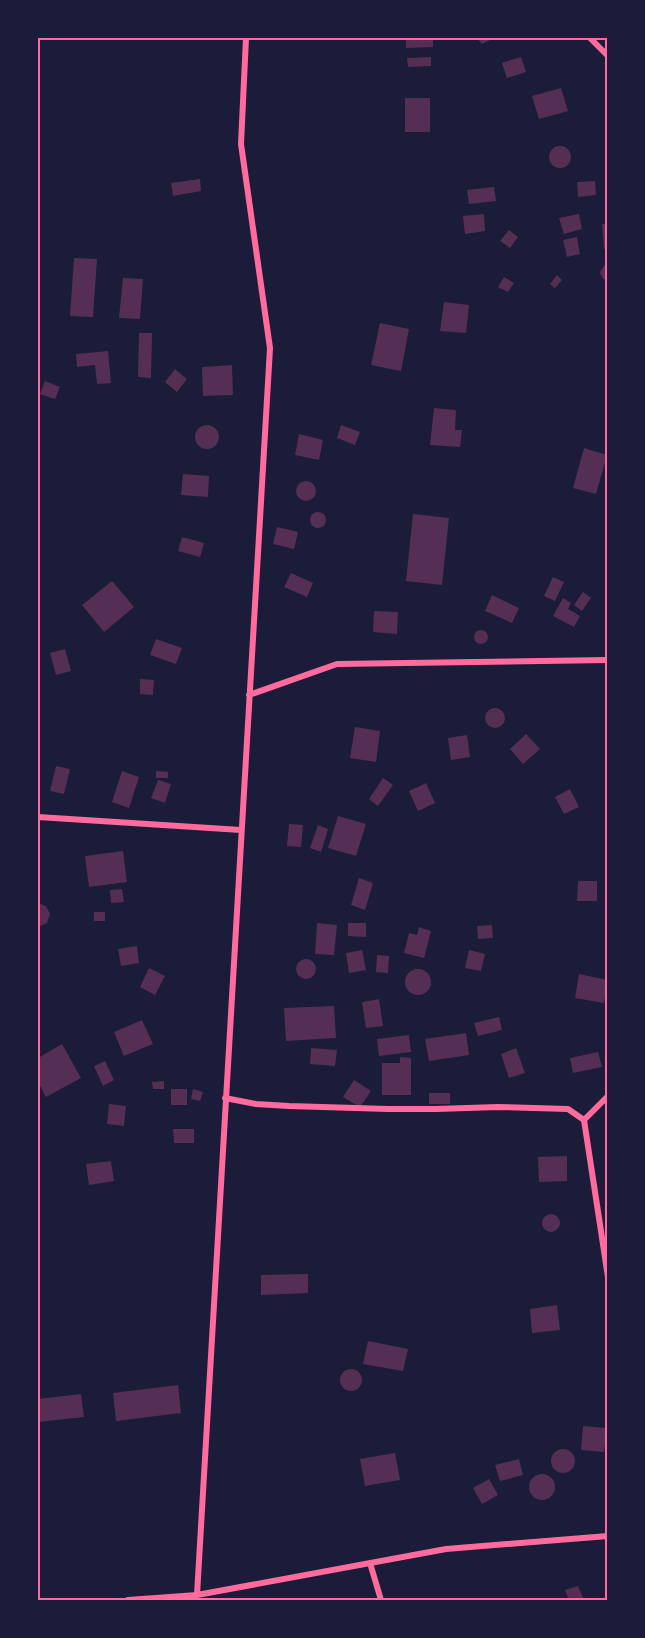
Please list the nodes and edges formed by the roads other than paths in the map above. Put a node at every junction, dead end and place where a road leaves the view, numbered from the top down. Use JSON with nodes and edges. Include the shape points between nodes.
{"nodes":[{"id":1,"x":246,"y":38,"type":"edge"},
{"id":2,"x":590,"y":38,"type":"edge"},
{"id":3,"x":608,"y":56,"type":"edge"},
{"id":4,"x":608,"y":660,"type":"edge"},
{"id":5,"x":249,"y":695,"type":"junction"},
{"id":6,"x":38,"y":817,"type":"edge"},
{"id":7,"x":241,"y":830,"type":"junction"},
{"id":8,"x":608,"y":1096,"type":"edge"},
{"id":9,"x":225,"y":1098,"type":"junction"},
{"id":10,"x":584,"y":1120,"type":"junction"},
{"id":11,"x":608,"y":1277,"type":"edge"},
{"id":12,"x":608,"y":1536,"type":"edge"},
{"id":13,"x":370,"y":1563,"type":"junction"},
{"id":14,"x":197,"y":1595,"type":"junction"},
{"id":15,"x":165,"y":1599,"type":"edge"},
{"id":16,"x":128,"y":1600,"type":"edge"},
{"id":17,"x":381,"y":1600,"type":"edge"}],
"edges":[{"from":1,"to":5,"type":"street","via":[[241,144],[270,348]]},
{"from":2,"to":3,"type":"street"},
{"from":4,"to":5,"type":"street","via":[[337,664]]},
{"from":5,"to":7,"type":"street"},
{"from":6,"to":7,"type":"street"},
{"from":7,"to":9,"type":"street"},
{"from":8,"to":10,"type":"street"},
{"from":9,"to":10,"type":"street","via":[[289,1106],[568,1109]]},
{"from":9,"to":14,"type":"street"},
{"from":10,"to":11,"type":"street"},
{"from":12,"to":13,"type":"street","via":[[446,1549]]},
{"from":13,"to":14,"type":"street"},
{"from":13,"to":17,"type":"street"},
{"from":14,"to":15,"type":"street"},
{"from":15,"to":16,"type":"street"}]}
